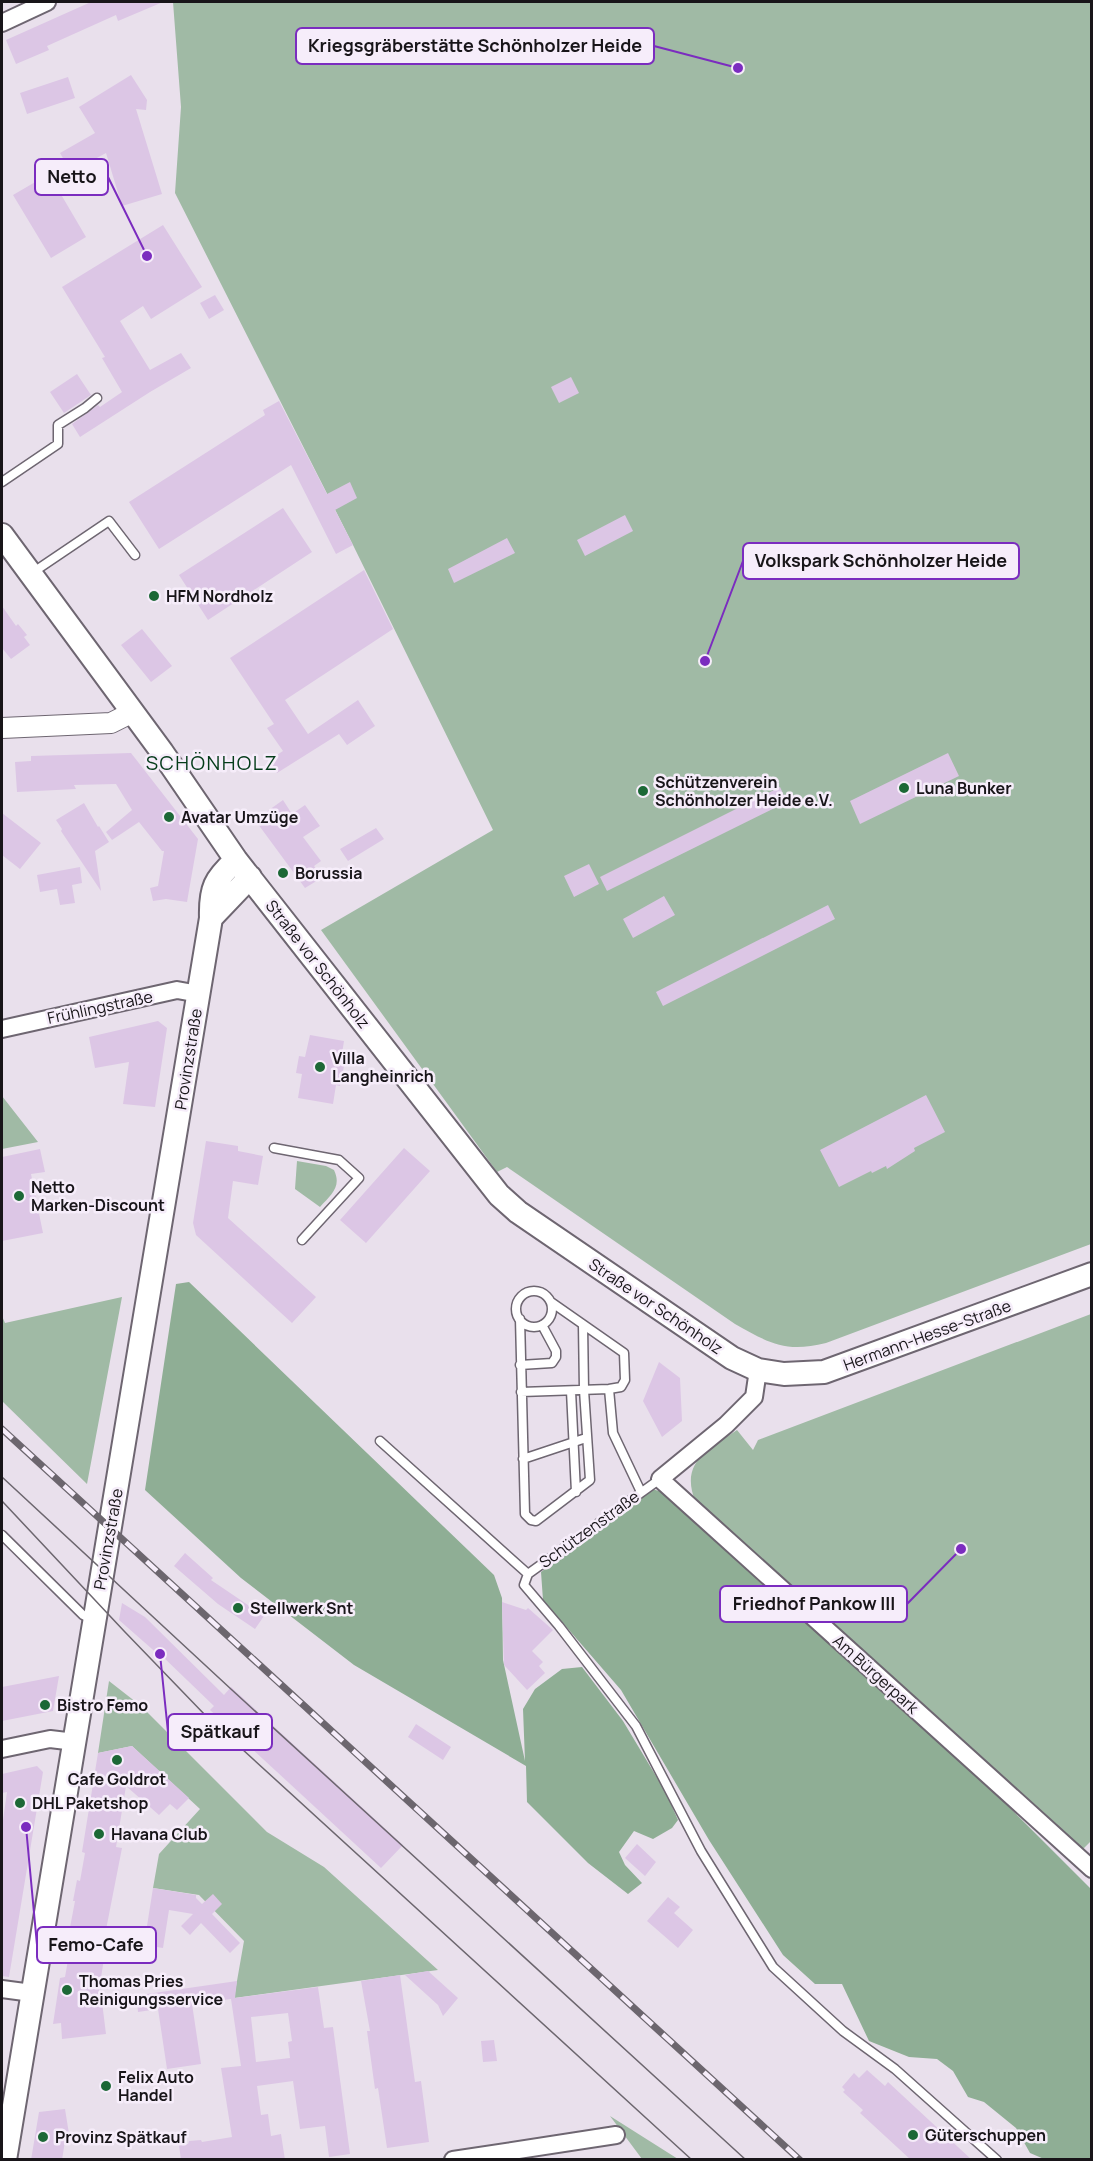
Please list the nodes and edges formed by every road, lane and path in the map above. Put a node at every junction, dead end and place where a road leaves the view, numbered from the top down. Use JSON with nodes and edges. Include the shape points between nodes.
{"nodes":[{"id":1,"x":47,"y":2,"type":"edge"},
{"id":2,"x":2,"y":23,"type":"edge"},
{"id":3,"x":97,"y":398,"type":"dead end"},
{"id":4,"x":2,"y":482,"type":"edge"},
{"id":5,"x":2,"y":535,"type":"edge"},
{"id":6,"x":135,"y":555,"type":"dead end"},
{"id":7,"x":27,"y":568,"type":"junction"},
{"id":8,"x":132,"y":712,"type":"junction"},
{"id":9,"x":2,"y":728,"type":"edge"},
{"id":10,"x":243,"y":868,"type":"junction"},
{"id":11,"x":199,"y":994,"type":"junction"},
{"id":12,"x":2,"y":1029,"type":"edge"},
{"id":13,"x":274,"y":1148,"type":"dead end"},
{"id":14,"x":302,"y":1240,"type":"dead end"},
{"id":15,"x":1092,"y":1274,"type":"edge"},
{"id":16,"x":551,"y":1302,"type":"junction"},
{"id":17,"x":520,"y":1319,"type":"junction"},
{"id":18,"x":542,"y":1325,"type":"junction"},
{"id":19,"x":583,"y":1325,"type":"junction"},
{"id":20,"x":520,"y":1365,"type":"junction"},
{"id":21,"x":758,"y":1370,"type":"junction"},
{"id":22,"x":609,"y":1389,"type":"junction"},
{"id":23,"x":584,"y":1390,"type":"junction"},
{"id":24,"x":571,"y":1391,"type":"junction"},
{"id":25,"x":521,"y":1392,"type":"junction"},
{"id":26,"x":586,"y":1438,"type":"junction"},
{"id":27,"x":380,"y":1441,"type":"dead end"},
{"id":28,"x":574,"y":1443,"type":"junction"},
{"id":29,"x":523,"y":1459,"type":"junction"},
{"id":30,"x":660,"y":1479,"type":"junction"},
{"id":31,"x":576,"y":1491,"type":"junction"},
{"id":32,"x":640,"y":1492,"type":"junction"},
{"id":33,"x":2,"y":1535,"type":"edge"},
{"id":34,"x":528,"y":1574,"type":"junction"},
{"id":35,"x":94,"y":1621,"type":"junction"},
{"id":36,"x":75,"y":1742,"type":"junction"},
{"id":37,"x":2,"y":1749,"type":"edge"},
{"id":38,"x":1092,"y":1869,"type":"edge"},
{"id":39,"x":2,"y":1989,"type":"edge"},
{"id":40,"x":32,"y":1992,"type":"junction"},
{"id":41,"x":616,"y":2135,"type":"dead end"},
{"id":42,"x":5,"y":2160,"type":"edge"},
{"id":43,"x":453,"y":2160,"type":"edge"},
{"id":44,"x":997,"y":2160,"type":"edge"}],
"edges":[{"from":1,"to":2,"type":"street"},
{"from":3,"to":4,"type":"lane","via":[[58,425],[58,444]]},
{"from":5,"to":7,"type":"main road","name":"Straße vor Schönholz"},
{"from":6,"to":7,"type":"lane","via":[[109,521]]},
{"from":7,"to":8,"type":"main road","name":"Straße vor Schönholz"},
{"from":8,"to":9,"type":"street","via":[[111,723]]},
{"from":8,"to":10,"type":"main road","name":"Straße vor Schönholz"},
{"from":10,"to":11,"type":"main road","name":"Provinzstraße","via":[[217,880],[210,898],[211,918]]},
{"from":10,"to":21,"type":"main road","name":"Straße vor Schönholz","via":[[499,1195],[714,1346]]},
{"from":11,"to":12,"type":"street","name":"Frühlingstraße","via":[[177,990]]},
{"from":11,"to":35,"type":"main road","name":"Provinzstraße"},
{"from":13,"to":14,"type":"lane","via":[[339,1160],[359,1178]]},
{"from":15,"to":21,"type":"main road","name":"Hermann-Hesse-Straße","via":[[824,1372],[784,1374]]},
{"from":16,"to":17,"type":"lane","via":[[543,1294],[526,1294],[516,1308]]},
{"from":16,"to":18,"type":"lane","via":[[552,1313]]},
{"from":16,"to":19,"type":"lane"},
{"from":17,"to":18,"type":"lane","via":[[527,1325]]},
{"from":17,"to":20,"type":"lane"},
{"from":18,"to":20,"type":"lane","via":[[556,1357],[552,1363]]},
{"from":19,"to":22,"type":"lane","via":[[624,1353],[625,1380],[621,1387]]},
{"from":19,"to":23,"type":"lane"},
{"from":20,"to":25,"type":"lane"},
{"from":21,"to":30,"type":"street","name":"Schützenstraße","via":[[754,1396],[726,1425]]},
{"from":22,"to":23,"type":"lane"},
{"from":22,"to":32,"type":"lane","via":[[613,1432]]},
{"from":23,"to":24,"type":"lane"},
{"from":23,"to":26,"type":"lane"},
{"from":24,"to":25,"type":"lane"},
{"from":24,"to":28,"type":"lane"},
{"from":25,"to":29,"type":"lane"},
{"from":26,"to":28,"type":"lane"},
{"from":26,"to":31,"type":"lane","via":[[590,1480]]},
{"from":27,"to":34,"type":"lane","name":"Schützenstraße"},
{"from":28,"to":29,"type":"lane"},
{"from":28,"to":31,"type":"lane"},
{"from":29,"to":31,"type":"lane","via":[[525,1514],[531,1520],[541,1519]]},
{"from":30,"to":32,"type":"lane","name":"Schützenstraße"},
{"from":30,"to":38,"type":"street","name":"Am Bürgerpark"},
{"from":32,"to":34,"type":"lane","name":"Schützenstraße"},
{"from":33,"to":35,"type":"lane","via":[[83,1615]]},
{"from":34,"to":44,"type":"lane","via":[[524,1585],[636,1726],[701,1851],[773,1967]]},
{"from":35,"to":36,"type":"main road","name":"Provinzstraße"},
{"from":36,"to":37,"type":"street","via":[[50,1739]]},
{"from":36,"to":40,"type":"main road","name":"Provinzstraße"},
{"from":39,"to":40,"type":"street"},
{"from":40,"to":42,"type":"main road","name":"Provinzstraße"},
{"from":41,"to":43,"type":"street"}]}
